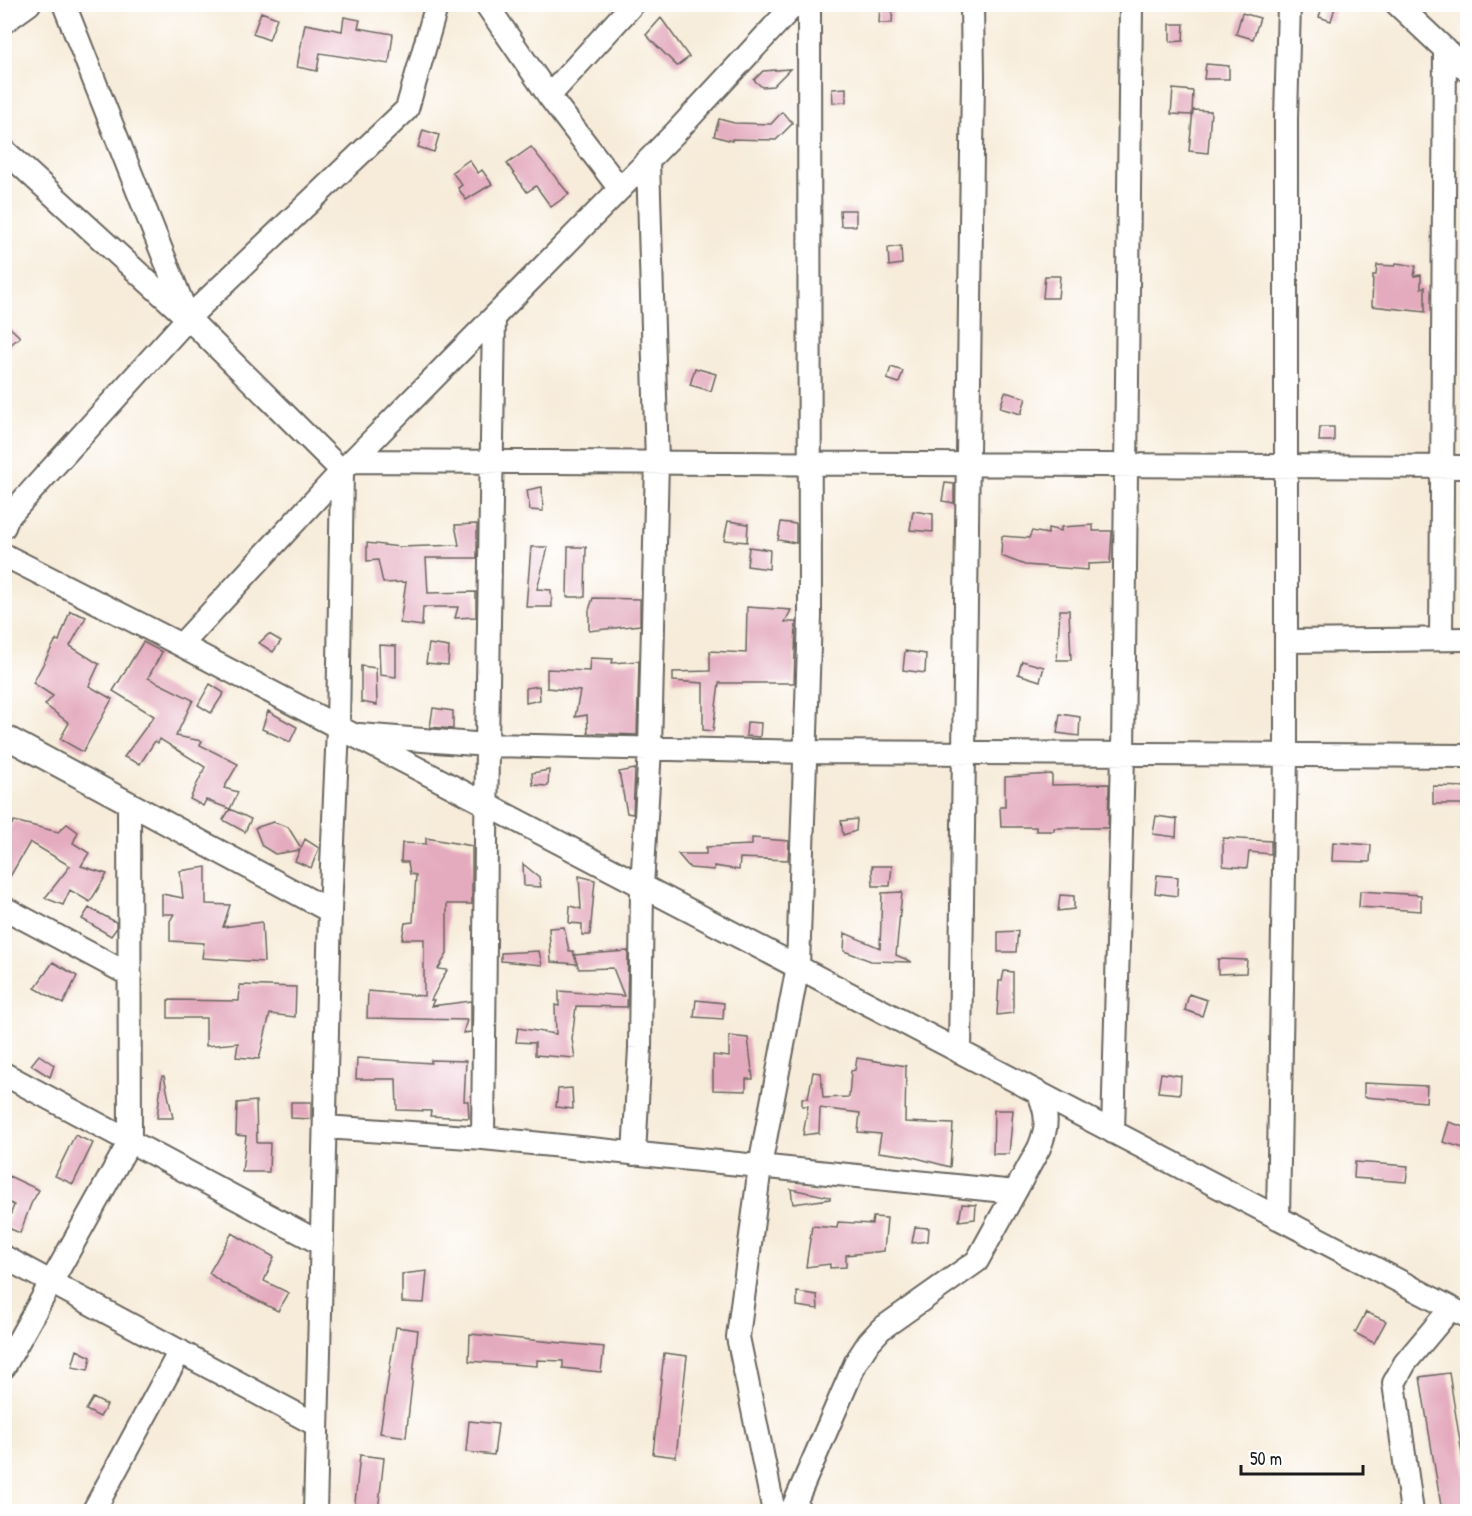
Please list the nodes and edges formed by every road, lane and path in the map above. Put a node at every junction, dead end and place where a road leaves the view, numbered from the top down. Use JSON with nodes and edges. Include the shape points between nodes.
{"nodes":[{"id":1,"x":30,"y":4,"type":"edge"},
{"id":2,"x":64,"y":4,"type":"edge"},
{"id":3,"x":437,"y":4,"type":"edge"},
{"id":4,"x":486,"y":4,"type":"edge"},
{"id":5,"x":633,"y":4,"type":"edge"},
{"id":6,"x":795,"y":4,"type":"edge"},
{"id":7,"x":809,"y":4,"type":"edge"},
{"id":8,"x":972,"y":4,"type":"edge"},
{"id":9,"x":1131,"y":4,"type":"edge"},
{"id":10,"x":1289,"y":4,"type":"edge"},
{"id":11,"x":1397,"y":4,"type":"edge"},
{"id":12,"x":4,"y":22,"type":"edge"},
{"id":13,"x":1445,"y":49,"type":"junction"},
{"id":14,"x":1467,"y":71,"type":"edge"},
{"id":15,"x":549,"y":96,"type":"junction"},
{"id":16,"x":4,"y":150,"type":"edge"},
{"id":17,"x":648,"y":161,"type":"junction"},
{"id":18,"x":620,"y":189,"type":"junction"},
{"id":19,"x":494,"y":317,"type":"junction"},
{"id":20,"x":188,"y":318,"type":"junction"},
{"id":21,"x":492,"y":462,"type":"junction"},
{"id":22,"x":657,"y":462,"type":"junction"},
{"id":23,"x":811,"y":463,"type":"junction"},
{"id":24,"x":968,"y":464,"type":"junction"},
{"id":25,"x":1127,"y":464,"type":"junction"},
{"id":26,"x":347,"y":466,"type":"junction"},
{"id":27,"x":1287,"y":466,"type":"junction"},
{"id":28,"x":1442,"y":467,"type":"junction"},
{"id":29,"x":1467,"y":467,"type":"edge"},
{"id":30,"x":4,"y":527,"type":"edge"},
{"id":31,"x":4,"y":555,"type":"edge"},
{"id":32,"x":1441,"y":639,"type":"junction"},
{"id":33,"x":1467,"y":639,"type":"edge"},
{"id":34,"x":1286,"y":641,"type":"junction"},
{"id":35,"x":181,"y":645,"type":"junction"},
{"id":36,"x":344,"y":731,"type":"junction"},
{"id":37,"x":4,"y":736,"type":"edge"},
{"id":38,"x":487,"y":745,"type":"junction"},
{"id":39,"x":650,"y":748,"type":"junction"},
{"id":40,"x":807,"y":752,"type":"junction"},
{"id":41,"x":964,"y":755,"type":"junction"},
{"id":42,"x":1123,"y":755,"type":"junction"},
{"id":43,"x":1286,"y":755,"type":"junction"},
{"id":44,"x":1467,"y":756,"type":"edge"},
{"id":45,"x":129,"y":803,"type":"junction"},
{"id":46,"x":488,"y":807,"type":"junction"},
{"id":47,"x":642,"y":887,"type":"junction"},
{"id":48,"x":4,"y":908,"type":"edge"},
{"id":49,"x":330,"y":911,"type":"junction"},
{"id":50,"x":798,"y":966,"type":"junction"},
{"id":51,"x":130,"y":975,"type":"junction"},
{"id":52,"x":960,"y":1052,"type":"junction"},
{"id":53,"x":4,"y":1074,"type":"edge"},
{"id":54,"x":1039,"y":1094,"type":"junction"},
{"id":55,"x":325,"y":1127,"type":"junction"},
{"id":56,"x":1113,"y":1132,"type":"junction"},
{"id":57,"x":483,"y":1138,"type":"junction"},
{"id":58,"x":130,"y":1141,"type":"junction"},
{"id":59,"x":634,"y":1154,"type":"junction"},
{"id":60,"x":760,"y":1166,"type":"junction"},
{"id":61,"x":1015,"y":1192,"type":"junction"},
{"id":62,"x":1278,"y":1218,"type":"junction"},
{"id":63,"x":322,"y":1244,"type":"junction"},
{"id":64,"x":4,"y":1257,"type":"edge"},
{"id":65,"x":51,"y":1282,"type":"junction"},
{"id":66,"x":1459,"y":1312,"type":"edge"},
{"id":67,"x":180,"y":1351,"type":"junction"},
{"id":68,"x":4,"y":1366,"type":"edge"},
{"id":69,"x":317,"y":1425,"type":"junction"},
{"id":70,"x":93,"y":1512,"type":"edge"},
{"id":71,"x":315,"y":1512,"type":"edge"},
{"id":72,"x":774,"y":1512,"type":"edge"},
{"id":73,"x":791,"y":1512,"type":"edge"},
{"id":74,"x":1412,"y":1512,"type":"edge"}],
"edges":[{"from":1,"to":12,"type":"street"},
{"from":2,"to":20,"type":"street"},
{"from":3,"to":20,"type":"street","via":[[407,109]]},
{"from":4,"to":15,"type":"street"},
{"from":5,"to":15,"type":"street"},
{"from":6,"to":17,"type":"street"},
{"from":7,"to":23,"type":"street"},
{"from":8,"to":24,"type":"street"},
{"from":9,"to":25,"type":"street"},
{"from":10,"to":27,"type":"street"},
{"from":11,"to":13,"type":"street"},
{"from":13,"to":14,"type":"street"},
{"from":13,"to":28,"type":"street"},
{"from":15,"to":18,"type":"street"},
{"from":16,"to":20,"type":"street"},
{"from":17,"to":18,"type":"street"},
{"from":17,"to":22,"type":"street"},
{"from":18,"to":19,"type":"street"},
{"from":19,"to":21,"type":"street"},
{"from":19,"to":26,"type":"street"},
{"from":20,"to":26,"type":"street"},
{"from":20,"to":30,"type":"street","via":[[8,517]]},
{"from":21,"to":22,"type":"street"},
{"from":21,"to":26,"type":"street"},
{"from":21,"to":38,"type":"street"},
{"from":22,"to":23,"type":"street"},
{"from":22,"to":39,"type":"street"},
{"from":23,"to":24,"type":"street"},
{"from":23,"to":40,"type":"street"},
{"from":24,"to":25,"type":"street"},
{"from":24,"to":41,"type":"street"},
{"from":25,"to":27,"type":"street"},
{"from":25,"to":42,"type":"street"},
{"from":26,"to":35,"type":"street"},
{"from":26,"to":36,"type":"street"},
{"from":27,"to":28,"type":"street"},
{"from":27,"to":34,"type":"street"},
{"from":28,"to":29,"type":"street"},
{"from":28,"to":32,"type":"street"},
{"from":31,"to":35,"type":"street"},
{"from":32,"to":33,"type":"street"},
{"from":32,"to":34,"type":"street"},
{"from":34,"to":43,"type":"street"},
{"from":35,"to":36,"type":"street"},
{"from":36,"to":38,"type":"street"},
{"from":36,"to":46,"type":"street"},
{"from":36,"to":49,"type":"street"},
{"from":37,"to":45,"type":"street"},
{"from":38,"to":39,"type":"street"},
{"from":38,"to":46,"type":"street"},
{"from":39,"to":40,"type":"street"},
{"from":39,"to":47,"type":"street"},
{"from":40,"to":41,"type":"street"},
{"from":40,"to":50,"type":"street"},
{"from":41,"to":42,"type":"street"},
{"from":41,"to":52,"type":"street"},
{"from":42,"to":43,"type":"street"},
{"from":42,"to":56,"type":"street"},
{"from":43,"to":44,"type":"street"},
{"from":43,"to":62,"type":"street"},
{"from":45,"to":49,"type":"street"},
{"from":45,"to":51,"type":"street"},
{"from":46,"to":47,"type":"street"},
{"from":46,"to":57,"type":"street"},
{"from":47,"to":50,"type":"street"},
{"from":47,"to":59,"type":"street"},
{"from":48,"to":51,"type":"street"},
{"from":49,"to":55,"type":"street"},
{"from":50,"to":52,"type":"street"},
{"from":50,"to":60,"type":"street"},
{"from":51,"to":58,"type":"street"},
{"from":52,"to":54,"type":"street"},
{"from":53,"to":58,"type":"street"},
{"from":54,"to":56,"type":"street"},
{"from":54,"to":61,"type":"street","via":[[1047,1113],[1047,1130]]},
{"from":55,"to":57,"type":"street"},
{"from":55,"to":63,"type":"street"},
{"from":56,"to":62,"type":"street"},
{"from":57,"to":59,"type":"street"},
{"from":58,"to":63,"type":"street"},
{"from":58,"to":65,"type":"street"},
{"from":59,"to":60,"type":"street"},
{"from":60,"to":61,"type":"street"},
{"from":60,"to":72,"type":"street","via":[[738,1337]]},
{"from":61,"to":73,"type":"street","via":[[977,1261],[881,1329],[869,1342],[856,1362]]},
{"from":62,"to":66,"type":"street"},
{"from":63,"to":69,"type":"street"},
{"from":64,"to":65,"type":"street"},
{"from":65,"to":67,"type":"street"},
{"from":65,"to":68,"type":"street"},
{"from":66,"to":74,"type":"street","via":[[1405,1363],[1394,1383]]},
{"from":67,"to":69,"type":"street"},
{"from":67,"to":70,"type":"street"},
{"from":69,"to":71,"type":"street"}]}
